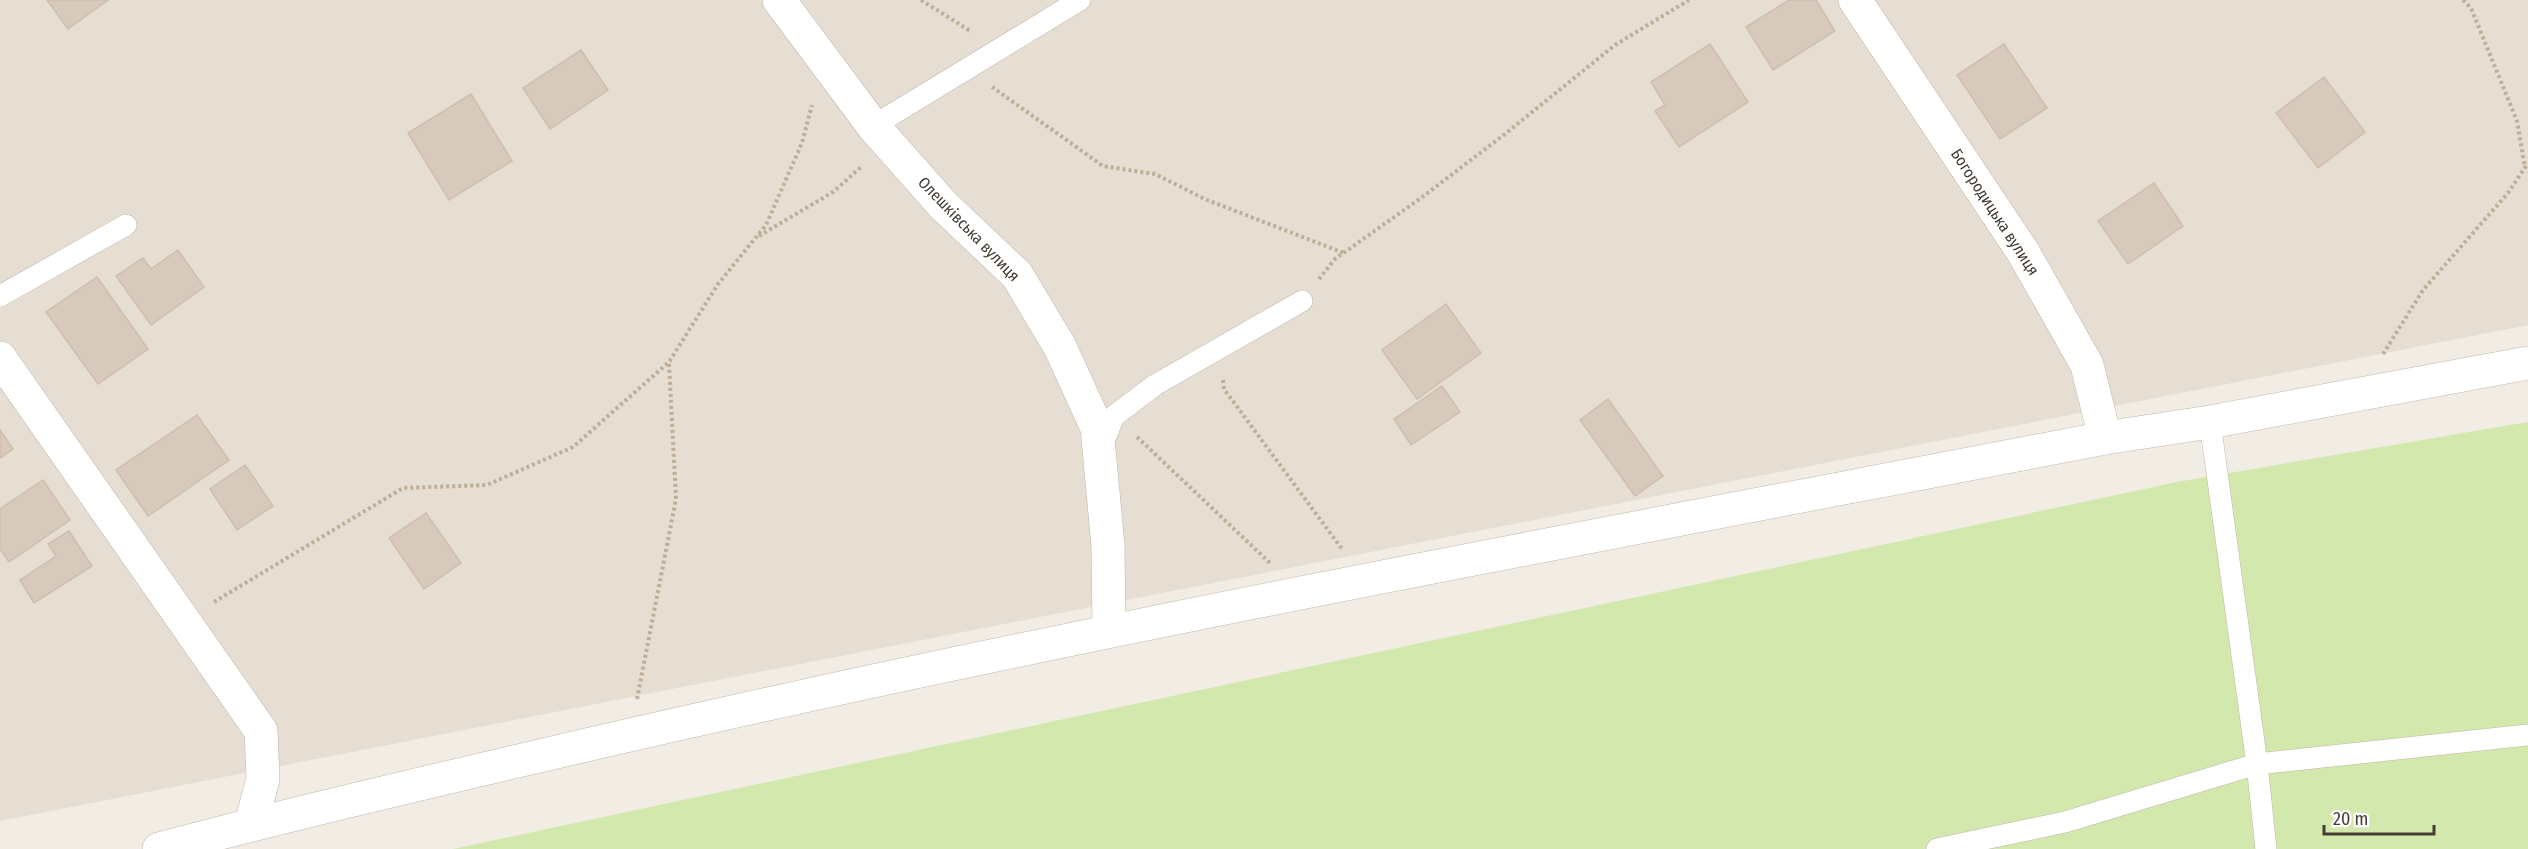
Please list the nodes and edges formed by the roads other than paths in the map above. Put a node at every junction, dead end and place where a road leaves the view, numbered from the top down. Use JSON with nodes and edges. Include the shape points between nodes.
{"nodes":[{"id":1,"x":779,"y":0,"type":"edge"},
{"id":2,"x":1080,"y":0,"type":"edge"},
{"id":3,"x":1855,"y":0,"type":"edge"},
{"id":4,"x":881,"y":134,"type":"junction"},
{"id":5,"x":126,"y":225,"type":"dead end"},
{"id":6,"x":0,"y":296,"type":"edge"},
{"id":7,"x":1302,"y":301,"type":"road end"},
{"id":8,"x":0,"y":358,"type":"edge"},
{"id":9,"x":2528,"y":363,"type":"edge"},
{"id":10,"x":2210,"y":422,"type":"junction"},
{"id":11,"x":2105,"y":438,"type":"junction"},
{"id":12,"x":1099,"y":455,"type":"junction"},
{"id":13,"x":1109,"y":630,"type":"junction"},
{"id":14,"x":2528,"y":735,"type":"edge"},
{"id":15,"x":2257,"y":764,"type":"junction"},
{"id":16,"x":250,"y":824,"type":"junction"},
{"id":17,"x":159,"y":849,"type":"edge"},
{"id":18,"x":1937,"y":849,"type":"edge"},
{"id":19,"x":2266,"y":849,"type":"edge"}],
"edges":[{"from":1,"to":4,"type":"street","name":"Олешківська вулиця"},
{"from":2,"to":4,"type":"lane","via":[[968,69]]},
{"from":3,"to":11,"type":"street","name":"Богородицька вулиця","via":[[2023,252],[2087,365]]},
{"from":4,"to":12,"type":"street","name":"Олешківська вулиця","via":[[943,205],[1017,275],[1065,357],[1097,428]]},
{"from":5,"to":6,"type":"lane"},
{"from":7,"to":12,"type":"lane","via":[[1155,386],[1114,416]]},
{"from":8,"to":16,"type":"street","via":[[261,731],[263,780]]},
{"from":9,"to":10,"type":"street"},
{"from":10,"to":11,"type":"street"},
{"from":10,"to":15,"type":"lane"},
{"from":11,"to":13,"type":"street"},
{"from":12,"to":13,"type":"street","name":"Олешківська вулиця"},
{"from":13,"to":16,"type":"street","via":[[629,735]]},
{"from":14,"to":15,"type":"lane"},
{"from":15,"to":18,"type":"lane","via":[[2065,822]]},
{"from":15,"to":19,"type":"lane"},
{"from":16,"to":17,"type":"street"}]}
